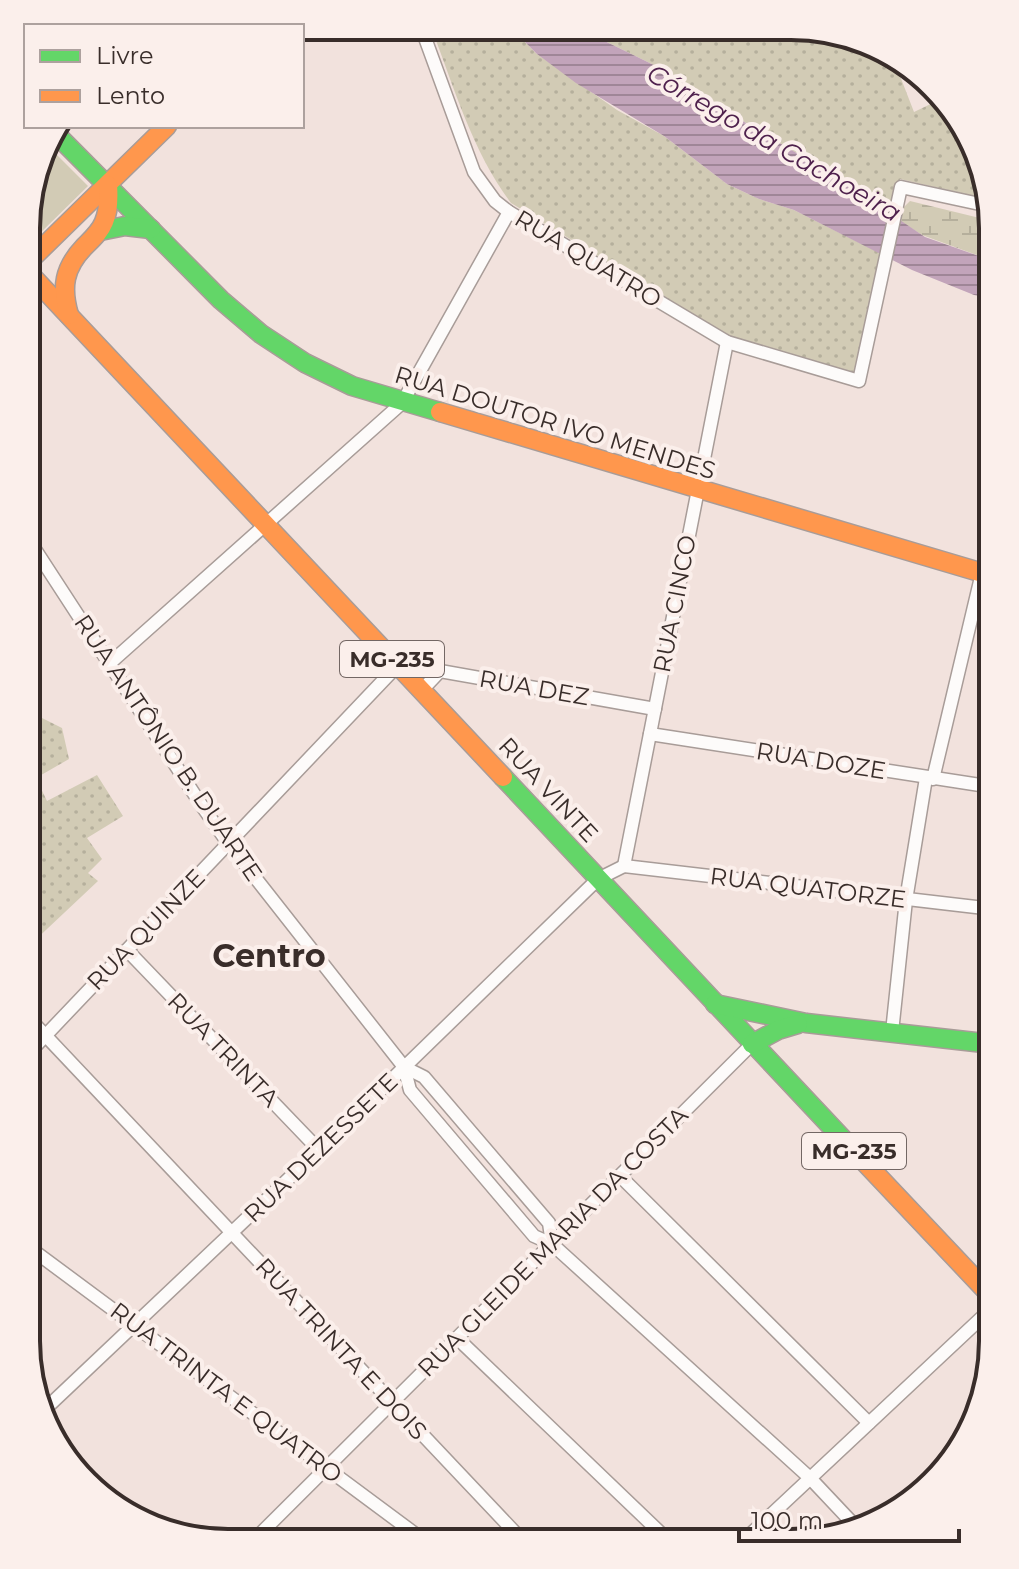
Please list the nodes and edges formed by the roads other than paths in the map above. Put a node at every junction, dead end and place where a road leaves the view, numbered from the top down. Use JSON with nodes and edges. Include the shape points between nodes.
{"nodes":[{"id":1,"x":426,"y":40,"type":"edge"},
{"id":2,"x":165,"y":128,"type":"edge"},
{"id":3,"x":62,"y":140,"type":"edge"},
{"id":4,"x":108,"y":185,"type":"junction"},
{"id":5,"x":977,"y":203,"type":"edge"},
{"id":6,"x":509,"y":212,"type":"junction"},
{"id":7,"x":65,"y":226,"type":"junction"},
{"id":8,"x":151,"y":229,"type":"junction"},
{"id":9,"x":100,"y":231,"type":"junction"},
{"id":10,"x":85,"y":246,"type":"junction"},
{"id":11,"x":40,"y":254,"type":"edge"},
{"id":12,"x":70,"y":261,"type":"junction"},
{"id":13,"x":40,"y":267,"type":"edge"},
{"id":14,"x":40,"y":281,"type":"edge"},
{"id":15,"x":69,"y":315,"type":"junction"},
{"id":16,"x":727,"y":342,"type":"junction"},
{"id":17,"x":402,"y":403,"type":"junction"},
{"id":18,"x":698,"y":490,"type":"junction"},
{"id":19,"x":266,"y":524,"type":"junction"},
{"id":20,"x":40,"y":557,"type":"edge"},
{"id":21,"x":979,"y":572,"type":"edge"},
{"id":22,"x":979,"y":606,"type":"edge"},
{"id":23,"x":109,"y":664,"type":"junction"},
{"id":24,"x":398,"y":665,"type":"junction"},
{"id":25,"x":422,"y":690,"type":"junction"},
{"id":26,"x":655,"y":709,"type":"junction"},
{"id":27,"x":650,"y":734,"type":"junction"},
{"id":28,"x":930,"y":778,"type":"junction"},
{"id":29,"x":979,"y":785,"type":"edge"},
{"id":30,"x":228,"y":843,"type":"junction"},
{"id":31,"x":624,"y":866,"type":"junction"},
{"id":32,"x":598,"y":879,"type":"junction"},
{"id":33,"x":906,"y":900,"type":"junction"},
{"id":34,"x":979,"y":908,"type":"edge"},
{"id":35,"x":127,"y":950,"type":"junction"},
{"id":36,"x":715,"y":1004,"type":"junction"},
{"id":37,"x":806,"y":1023,"type":"junction"},
{"id":38,"x":40,"y":1030,"type":"edge"},
{"id":39,"x":892,"y":1032,"type":"junction"},
{"id":40,"x":45,"y":1036,"type":"junction"},
{"id":41,"x":40,"y":1041,"type":"edge"},
{"id":42,"x":979,"y":1042,"type":"edge"},
{"id":43,"x":752,"y":1044,"type":"junction"},
{"id":44,"x":404,"y":1067,"type":"junction"},
{"id":45,"x":319,"y":1150,"type":"junction"},
{"id":46,"x":620,"y":1176,"type":"junction"},
{"id":47,"x":232,"y":1233,"type":"junction"},
{"id":48,"x":552,"y":1244,"type":"junction"},
{"id":49,"x":40,"y":1255,"type":"edge"},
{"id":50,"x":979,"y":1283,"type":"edge"},
{"id":51,"x":979,"y":1320,"type":"edge"},
{"id":52,"x":134,"y":1325,"type":"junction"},
{"id":53,"x":457,"y":1338,"type":"junction"},
{"id":54,"x":392,"y":1403,"type":"junction"},
{"id":55,"x":51,"y":1404,"type":"edge"},
{"id":56,"x":869,"y":1423,"type":"junction"},
{"id":57,"x":326,"y":1468,"type":"junction"},
{"id":58,"x":810,"y":1478,"type":"junction"},
{"id":59,"x":849,"y":1520,"type":"edge"},
{"id":60,"x":265,"y":1529,"type":"edge"},
{"id":61,"x":408,"y":1529,"type":"edge"},
{"id":62,"x":512,"y":1529,"type":"edge"},
{"id":63,"x":656,"y":1529,"type":"edge"},
{"id":64,"x":756,"y":1529,"type":"edge"}],
"edges":[{"from":1,"to":6,"type":"street","name":"RUA QUATRO","via":[[474,172]]},
{"from":2,"to":4,"type":"main road"},
{"from":3,"to":4,"type":"main road","name":"RUA DOUTOR IVO MENDES"},
{"from":4,"to":7,"type":"main road"},
{"from":4,"to":8,"type":"main road","name":"RUA DOUTOR IVO MENDES"},
{"from":4,"to":9,"type":"main road","via":[[108,209]]},
{"from":5,"to":16,"type":"street","name":"RUA QUATRO","via":[[901,187],[859,381]]},
{"from":6,"to":16,"type":"street","name":"RUA QUATRO"},
{"from":6,"to":17,"type":"street"},
{"from":7,"to":10,"type":"main road"},
{"from":7,"to":11,"type":"main road"},
{"from":8,"to":9,"type":"main road","via":[[125,226]]},
{"from":8,"to":17,"type":"main road","name":"RUA DOUTOR IVO MENDES","via":[[261,334],[352,386]]},
{"from":9,"to":10,"type":"main road"},
{"from":10,"to":12,"type":"main road"},
{"from":12,"to":13,"type":"main road"},
{"from":12,"to":15,"type":"main road","via":[[63,288]]},
{"from":14,"to":15,"type":"main road","number":"MG-235"},
{"from":15,"to":19,"type":"main road","name":"RUA VINTE","number":"MG-235"},
{"from":16,"to":18,"type":"street","name":"RUA CINCO"},
{"from":17,"to":18,"type":"main road","name":"RUA DOUTOR IVO MENDES"},
{"from":17,"to":19,"type":"street"},
{"from":18,"to":21,"type":"main road","name":"RUA DOUTOR IVO MENDES"},
{"from":18,"to":26,"type":"street","name":"RUA CINCO"},
{"from":19,"to":23,"type":"street"},
{"from":19,"to":24,"type":"main road","name":"RUA VINTE","number":"MG-235"},
{"from":20,"to":23,"type":"street","name":"RUA ANTÔNIO B. DUARTE"},
{"from":22,"to":28,"type":"street"},
{"from":23,"to":30,"type":"street","name":"RUA ANTÔNIO B. DUARTE"},
{"from":24,"to":25,"type":"main road","name":"RUA VINTE","number":"MG-235"},
{"from":24,"to":30,"type":"street","name":"RUA QUINZE"},
{"from":25,"to":26,"type":"street","name":"RUA DEZ","via":[[440,671]]},
{"from":25,"to":32,"type":"main road","name":"RUA VINTE","number":"MG-235"},
{"from":26,"to":27,"type":"street","name":"RUA CINCO"},
{"from":27,"to":28,"type":"street","name":"RUA DOZE"},
{"from":27,"to":31,"type":"street","name":"RUA CINCO"},
{"from":28,"to":29,"type":"street","name":"RUA DOZE"},
{"from":28,"to":33,"type":"street"},
{"from":30,"to":35,"type":"street","name":"RUA QUINZE"},
{"from":30,"to":44,"type":"street","name":"RUA ANTÔNIO B. DUARTE"},
{"from":31,"to":32,"type":"street","name":"RUA DEZESSETE"},
{"from":31,"to":33,"type":"street","name":"RUA QUATORZE"},
{"from":32,"to":36,"type":"main road","name":"RUA VINTE","number":"MG-235"},
{"from":32,"to":44,"type":"street","name":"RUA DEZESSETE"},
{"from":33,"to":34,"type":"street","name":"RUA QUATORZE"},
{"from":33,"to":39,"type":"street"},
{"from":35,"to":40,"type":"street","name":"RUA QUINZE"},
{"from":35,"to":45,"type":"street","name":"RUA TRINTA"},
{"from":36,"to":37,"type":"main road"},
{"from":36,"to":43,"type":"main road","name":"RUA VINTE","number":"MG-235"},
{"from":37,"to":39,"type":"main road"},
{"from":37,"to":43,"type":"main road"},
{"from":38,"to":40,"type":"street","name":"RUA TRINTA E DOIS"},
{"from":39,"to":42,"type":"main road"},
{"from":40,"to":41,"type":"street","name":"RUA QUINZE"},
{"from":40,"to":47,"type":"street","name":"RUA TRINTA E DOIS"},
{"from":43,"to":46,"type":"street","name":"RUA GLEIDE MARIA DA COSTA"},
{"from":43,"to":50,"type":"main road","name":"RUA VINTE","number":"MG-235"},
{"from":44,"to":45,"type":"street","name":"RUA DEZESSETE"},
{"from":44,"to":48,"type":"street","name":"RUA ANTÔNIO B. DUARTE","via":[[410,1090],[534,1236]]},
{"from":44,"to":48,"type":"street","name":"RUA ANTÔNIO B. DUARTE","via":[[424,1077],[549,1223]]},
{"from":45,"to":47,"type":"street","name":"RUA DEZESSETE"},
{"from":46,"to":48,"type":"street","name":"RUA GLEIDE MARIA DA COSTA"},
{"from":46,"to":56,"type":"street"},
{"from":47,"to":52,"type":"street","name":"RUA DEZESSETE"},
{"from":47,"to":54,"type":"street","name":"RUA TRINTA E DOIS"},
{"from":48,"to":53,"type":"street","name":"RUA GLEIDE MARIA DA COSTA"},
{"from":48,"to":58,"type":"street","name":"RUA ANTÔNIO B. DUARTE"},
{"from":49,"to":52,"type":"street","name":"RUA TRINTA E QUATRO"},
{"from":51,"to":56,"type":"street"},
{"from":52,"to":55,"type":"street","name":"RUA DEZESSETE"},
{"from":52,"to":57,"type":"street","name":"RUA TRINTA E QUATRO"},
{"from":53,"to":54,"type":"street","name":"RUA GLEIDE MARIA DA COSTA"},
{"from":53,"to":63,"type":"street"},
{"from":54,"to":57,"type":"street","name":"RUA GLEIDE MARIA DA COSTA"},
{"from":54,"to":62,"type":"street","name":"RUA TRINTA E DOIS"},
{"from":56,"to":58,"type":"street"},
{"from":57,"to":60,"type":"street","name":"RUA GLEIDE MARIA DA COSTA"},
{"from":57,"to":61,"type":"street","name":"RUA TRINTA E QUATRO"},
{"from":58,"to":59,"type":"street","name":"RUA ANTÔNIO B. DUARTE"},
{"from":58,"to":64,"type":"street"}]}
